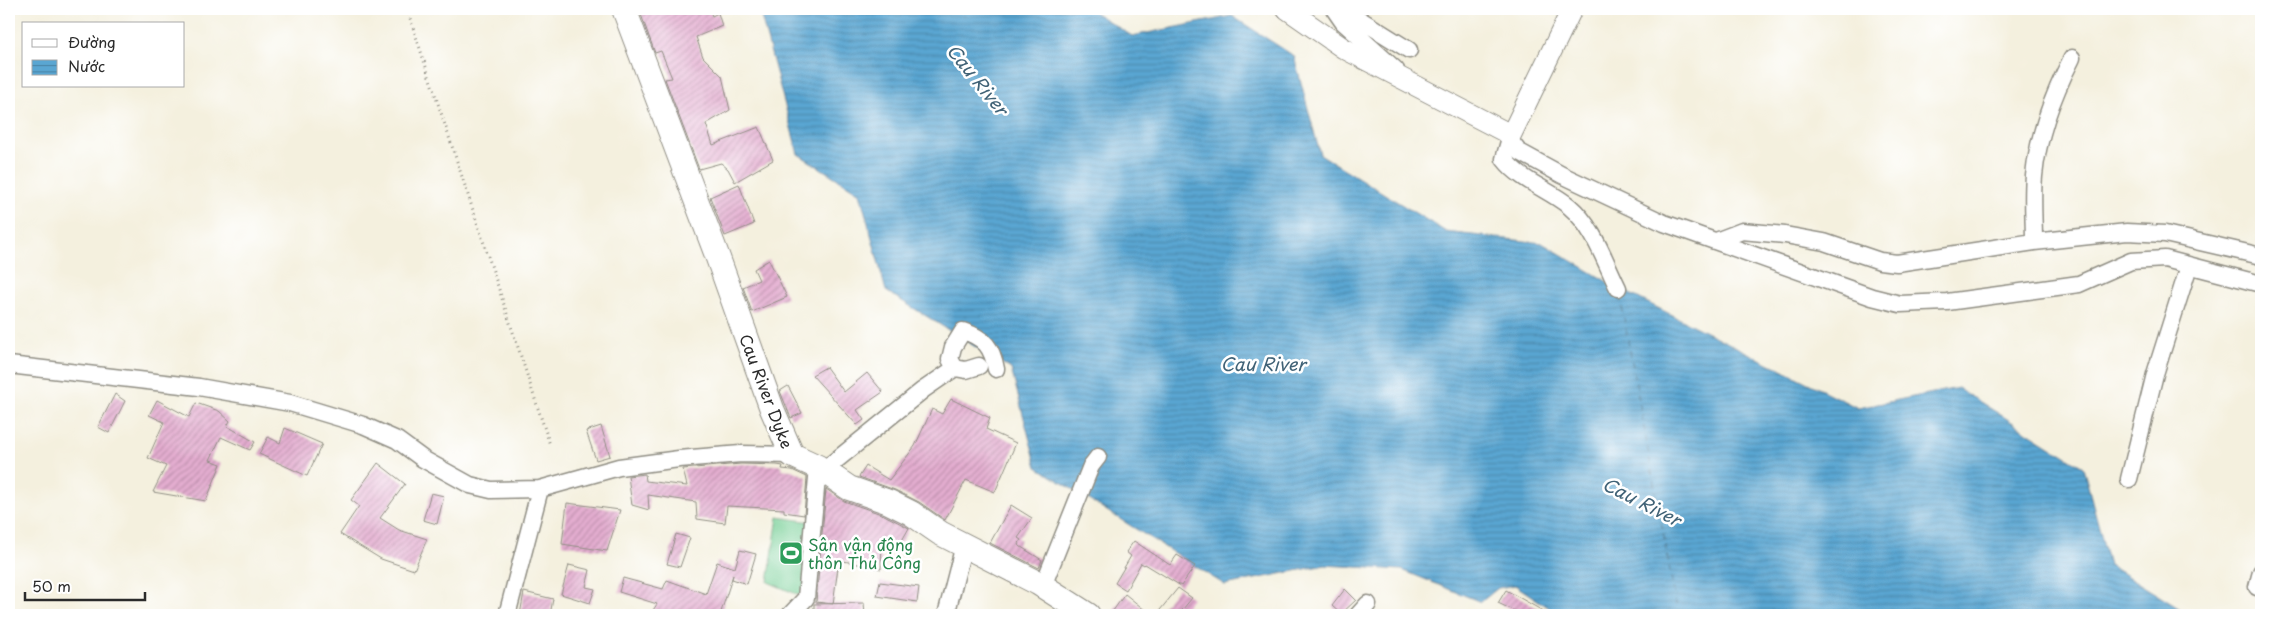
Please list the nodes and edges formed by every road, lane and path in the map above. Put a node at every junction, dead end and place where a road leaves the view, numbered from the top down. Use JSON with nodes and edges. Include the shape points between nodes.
{"nodes":[{"id":1,"x":408,"y":9,"type":"edge"},
{"id":2,"x":624,"y":9,"type":"edge"},
{"id":3,"x":1287,"y":9,"type":"edge"},
{"id":4,"x":1335,"y":9,"type":"edge"},
{"id":5,"x":1572,"y":9,"type":"edge"},
{"id":6,"x":1409,"y":50,"type":"dead end"},
{"id":7,"x":2072,"y":58,"type":"dead end"},
{"id":8,"x":1405,"y":78,"type":"junction"},
{"id":9,"x":1511,"y":135,"type":"junction"},
{"id":10,"x":1716,"y":241,"type":"junction"},
{"id":11,"x":2034,"y":242,"type":"junction"},
{"id":12,"x":2261,"y":256,"type":"edge"},
{"id":13,"x":2189,"y":266,"type":"junction"},
{"id":14,"x":2261,"y":284,"type":"edge"},
{"id":15,"x":1618,"y":288,"type":"dead end"},
{"id":16,"x":9,"y":365,"type":"edge"},
{"id":17,"x":979,"y":366,"type":"dead end"},
{"id":18,"x":955,"y":368,"type":"junction"},
{"id":19,"x":996,"y":370,"type":"dead end"},
{"id":20,"x":550,"y":445,"type":"dead end"},
{"id":21,"x":792,"y":455,"type":"junction"},
{"id":22,"x":1098,"y":457,"type":"dead end"},
{"id":23,"x":821,"y":469,"type":"junction"},
{"id":24,"x":2129,"y":479,"type":"dead end"},
{"id":25,"x":540,"y":489,"type":"junction"},
{"id":26,"x":964,"y":545,"type":"junction"},
{"id":27,"x":1043,"y":586,"type":"junction"},
{"id":28,"x":507,"y":615,"type":"edge"},
{"id":29,"x":790,"y":615,"type":"edge"},
{"id":30,"x":946,"y":615,"type":"edge"},
{"id":31,"x":1088,"y":615,"type":"edge"}],
"edges":[{"from":1,"to":20,"type":"path"},
{"from":2,"to":21,"type":"main road","name":"Cau River Dyke","via":[[772,409]]},
{"from":3,"to":8,"type":"street","via":[[1343,48]]},
{"from":4,"to":6,"type":"street","via":[[1353,14]]},
{"from":4,"to":8,"type":"street","via":[[1344,22]]},
{"from":5,"to":9,"type":"street"},
{"from":7,"to":11,"type":"street","via":[[2054,94],[2042,134],[2034,176]]},
{"from":8,"to":9,"type":"street"},
{"from":9,"to":10,"type":"street","via":[[1518,150],[1562,175],[1664,223]]},
{"from":9,"to":15,"type":"street","via":[[1504,159],[1514,171],[1570,207],[1588,226]]},
{"from":10,"to":11,"type":"street","via":[[1742,232],[1785,235],[1824,242],[1880,261],[1897,263]]},
{"from":10,"to":13,"type":"street","via":[[1900,304],[1948,302],[2079,284],[2131,261],[2165,260]]},
{"from":11,"to":12,"type":"street","via":[[2127,232],[2166,234]]},
{"from":13,"to":14,"type":"street"},
{"from":13,"to":24,"type":"street","via":[[2155,374]]},
{"from":16,"to":25,"type":"street","via":[[199,387],[290,403],[363,425],[397,440],[423,459],[470,485],[491,490]]},
{"from":17,"to":18,"type":"street","via":[[966,370]]},
{"from":18,"to":19,"type":"street","via":[[950,359],[963,331],[984,342],[993,353]]},
{"from":18,"to":23,"type":"street"},
{"from":21,"to":23,"type":"main road","name":"Cau River Dyke"},
{"from":21,"to":25,"type":"street","via":[[741,454],[619,467]]},
{"from":22,"to":27,"type":"street","via":[[1091,466]]},
{"from":23,"to":26,"type":"main road","name":"Cau River Dyke","via":[[840,483],[889,502]]},
{"from":23,"to":29,"type":"street","via":[[806,598]]},
{"from":25,"to":28,"type":"street"},
{"from":26,"to":27,"type":"main road","name":"Cau River Dyke"},
{"from":26,"to":30,"type":"street"},
{"from":27,"to":31,"type":"main road","name":"Cau River Dyke"}]}
